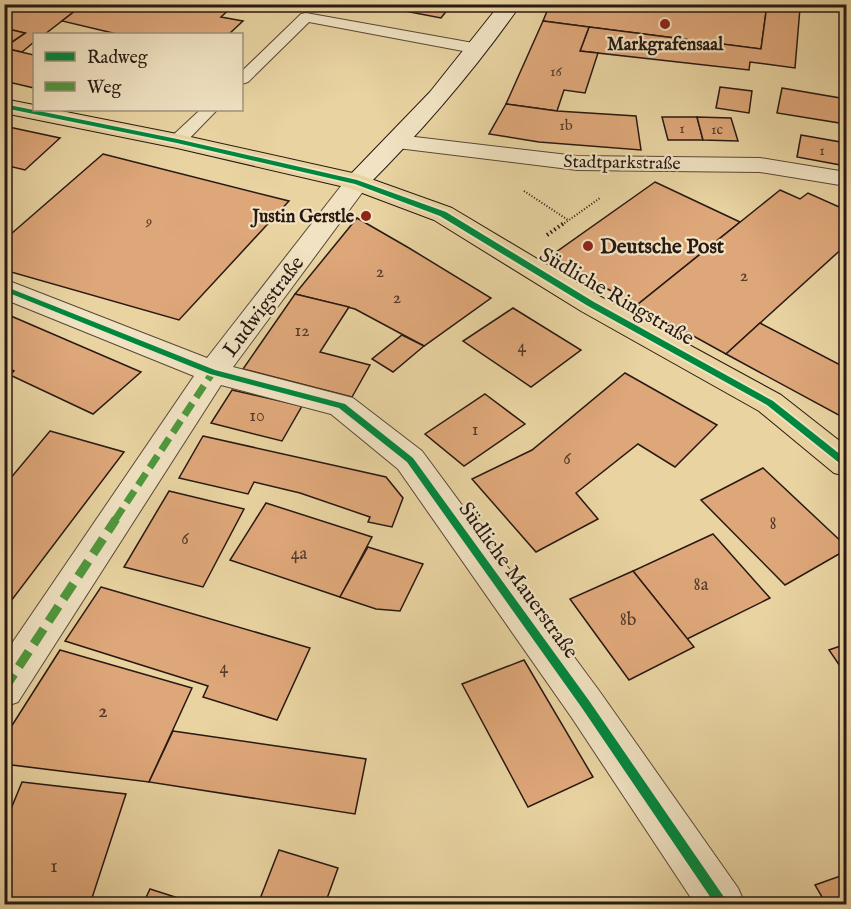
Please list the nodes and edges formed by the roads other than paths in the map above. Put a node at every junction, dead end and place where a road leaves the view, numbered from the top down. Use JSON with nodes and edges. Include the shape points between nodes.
{"nodes":[{"id":1,"x":511,"y":4,"type":"edge"},
{"id":2,"x":479,"y":48,"type":"junction"},
{"id":3,"x":243,"y":78,"type":"edge"},
{"id":4,"x":4,"y":106,"type":"edge"},
{"id":5,"x":208,"y":111,"type":"edge"},
{"id":6,"x":177,"y":141,"type":"junction"},
{"id":7,"x":398,"y":142,"type":"junction"},
{"id":8,"x":846,"y":179,"type":"edge"},
{"id":9,"x":357,"y":182,"type":"junction"},
{"id":10,"x":4,"y":288,"type":"edge"},
{"id":11,"x":213,"y":372,"type":"junction"},
{"id":12,"x":846,"y":464,"type":"edge"},
{"id":13,"x":4,"y":689,"type":"edge"},
{"id":14,"x":722,"y":904,"type":"edge"}],
"edges":[{"from":1,"to":2,"type":"street","name":"Ludwigstraße"},
{"from":2,"to":3,"type":"lane","via":[[306,17]]},
{"from":2,"to":7,"type":"street","name":"Ludwigstraße"},
{"from":4,"to":6,"type":"main road","name":"Südliche Ringstraße"},
{"from":5,"to":6,"type":"lane"},
{"from":6,"to":9,"type":"main road","name":"Südliche Ringstraße"},
{"from":7,"to":8,"type":"street","name":"Stadtparkstraße","via":[[577,163],[760,165]]},
{"from":7,"to":9,"type":"street","name":"Ludwigstraße"},
{"from":9,"to":11,"type":"street","name":"Ludwigstraße"},
{"from":9,"to":12,"type":"main road","name":"Südliche Ringstraße","via":[[443,214],[591,304],[770,403]]},
{"from":10,"to":11,"type":"street","name":"Südliche Mauerstraße"},
{"from":11,"to":13,"type":"street","name":"Ludwigstraße"},
{"from":11,"to":14,"type":"street","name":"Südliche Mauerstraße","via":[[342,406],[410,460],[586,705]]}]}
